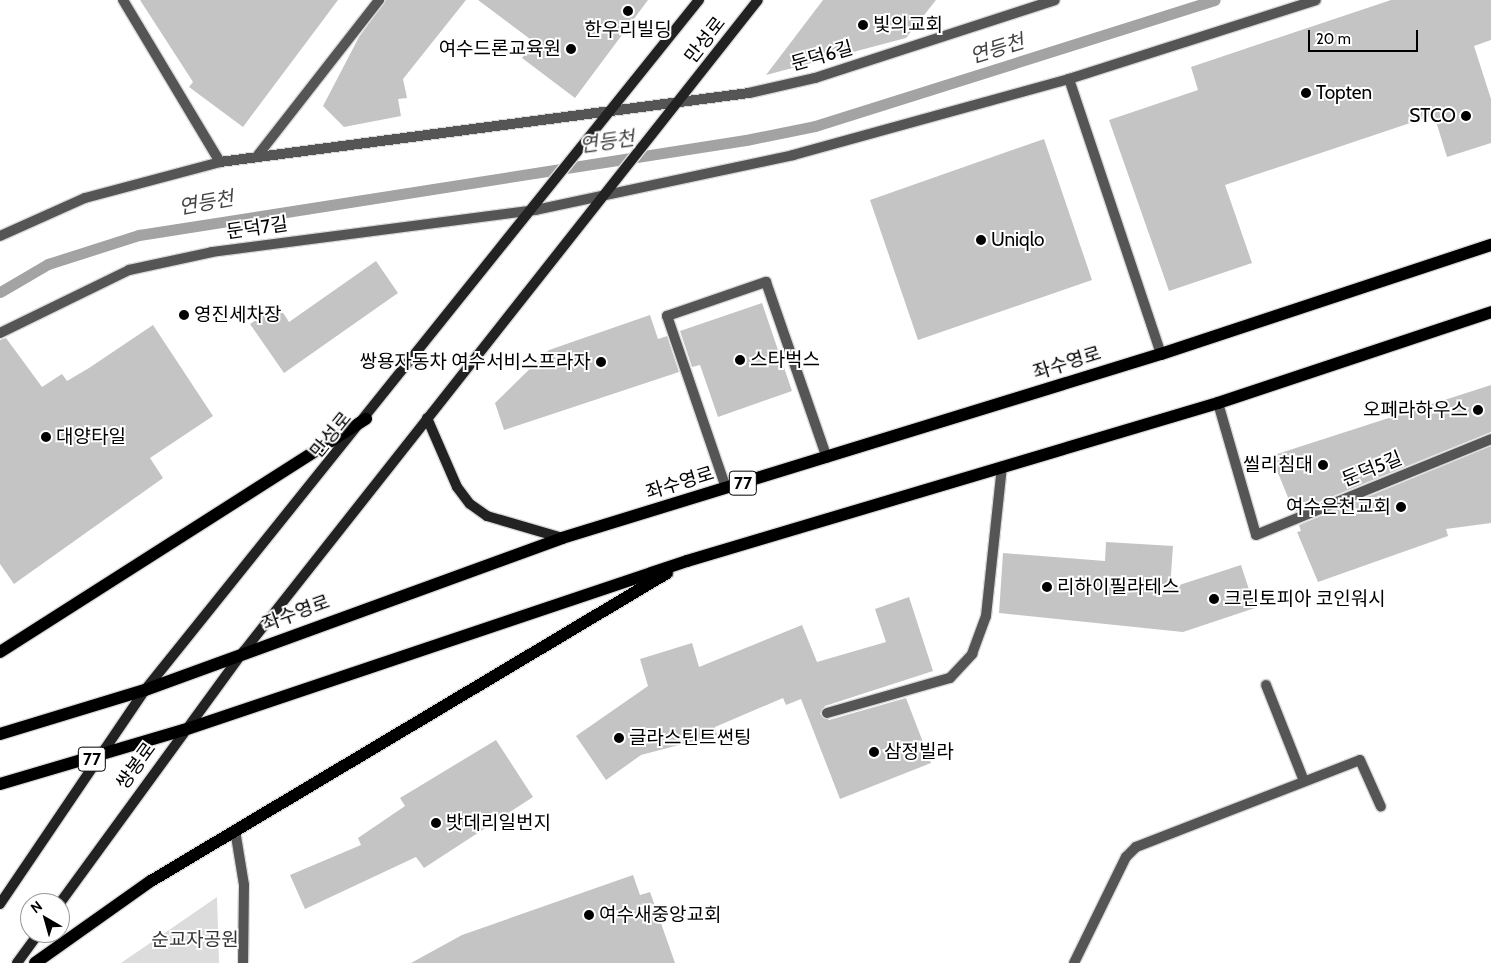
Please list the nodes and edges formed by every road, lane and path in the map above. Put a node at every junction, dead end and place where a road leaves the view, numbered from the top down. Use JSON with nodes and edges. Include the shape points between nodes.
{"nodes":[{"id":1,"x":124,"y":0,"type":"edge"},
{"id":2,"x":378,"y":0,"type":"edge"},
{"id":3,"x":700,"y":0,"type":"edge"},
{"id":4,"x":758,"y":0,"type":"edge"},
{"id":5,"x":1055,"y":0,"type":"edge"},
{"id":6,"x":1316,"y":0,"type":"edge"},
{"id":7,"x":1069,"y":79,"type":"junction"},
{"id":8,"x":680,"y":101,"type":"junction"},
{"id":9,"x":616,"y":108,"type":"junction"},
{"id":10,"x":258,"y":155,"type":"junction"},
{"id":11,"x":220,"y":162,"type":"junction"},
{"id":12,"x":605,"y":192,"type":"junction"},
{"id":13,"x":535,"y":210,"type":"junction"},
{"id":14,"x":0,"y":236,"type":"edge"},
{"id":15,"x":1491,"y":245,"type":"edge"},
{"id":16,"x":1491,"y":312,"type":"edge"},
{"id":17,"x":0,"y":333,"type":"edge"},
{"id":18,"x":1160,"y":354,"type":"junction"},
{"id":19,"x":1218,"y":403,"type":"junction"},
{"id":20,"x":427,"y":418,"type":"junction"},
{"id":21,"x":366,"y":419,"type":"junction"},
{"id":22,"x":1491,"y":439,"type":"edge"},
{"id":23,"x":827,"y":458,"type":"junction"},
{"id":24,"x":1002,"y":467,"type":"junction"},
{"id":25,"x":726,"y":488,"type":"junction"},
{"id":26,"x":562,"y":538,"type":"junction"},
{"id":27,"x":687,"y":561,"type":"junction"},
{"id":28,"x":244,"y":651,"type":"junction"},
{"id":29,"x":0,"y":652,"type":"edge"},
{"id":30,"x":1266,"y":685,"type":"dead end"},
{"id":31,"x":145,"y":690,"type":"junction"},
{"id":32,"x":827,"y":713,"type":"dead end"},
{"id":33,"x":184,"y":730,"type":"junction"},
{"id":34,"x":0,"y":734,"type":"edge"},
{"id":35,"x":100,"y":757,"type":"junction"},
{"id":36,"x":1304,"y":782,"type":"junction"},
{"id":37,"x":0,"y":784,"type":"edge"},
{"id":38,"x":1381,"y":807,"type":"dead end"},
{"id":39,"x":235,"y":830,"type":"junction"},
{"id":40,"x":67,"y":893,"type":"edge"},
{"id":41,"x":0,"y":904,"type":"edge"},
{"id":42,"x":32,"y":943,"type":"edge"},
{"id":43,"x":17,"y":963,"type":"edge"},
{"id":44,"x":35,"y":963,"type":"edge"},
{"id":45,"x":243,"y":963,"type":"edge"},
{"id":46,"x":1074,"y":963,"type":"edge"}],
"edges":[{"from":1,"to":11,"type":"street"},
{"from":2,"to":10,"type":"street"},
{"from":3,"to":9,"type":"street","name":"만성로"},
{"from":4,"to":8,"type":"street","name":"만성로"},
{"from":5,"to":8,"type":"street","name":"둔덕6길","via":[[816,78],[749,93]]},
{"from":6,"to":7,"type":"street","name":"둔덕7길"},
{"from":7,"to":12,"type":"street","name":"둔덕7길","via":[[793,156]]},
{"from":7,"to":18,"type":"street"},
{"from":8,"to":9,"type":"street"},
{"from":8,"to":12,"type":"street","name":"만성로"},
{"from":9,"to":10,"type":"street"},
{"from":9,"to":13,"type":"street","name":"만성로"},
{"from":10,"to":11,"type":"street"},
{"from":11,"to":14,"type":"street","via":[[85,198]]},
{"from":12,"to":13,"type":"street","name":"둔덕7길"},
{"from":12,"to":20,"type":"street"},
{"from":13,"to":17,"type":"street","name":"둔덕7길","via":[[169,260],[95,285]]},
{"from":13,"to":21,"type":"street","name":"만성로"},
{"from":15,"to":18,"type":"main road","name":"좌수영로","number":"77"},
{"from":16,"to":19,"type":"main road","number":"77"},
{"from":18,"to":23,"type":"main road","name":"좌수영로","number":"77"},
{"from":19,"to":22,"type":"street","name":"둔덕5길","via":[[1256,535]]},
{"from":19,"to":24,"type":"main road","number":"77"},
{"from":20,"to":26,"type":"street","via":[[457,487],[470,504],[487,516]]},
{"from":20,"to":28,"type":"street"},
{"from":21,"to":29,"type":"main road"},
{"from":21,"to":31,"type":"street","name":"만성로"},
{"from":23,"to":25,"type":"main road","name":"좌수영로","number":"77"},
{"from":23,"to":25,"type":"street","via":[[766,282],[667,316]]},
{"from":24,"to":27,"type":"main road","number":"77"},
{"from":24,"to":32,"type":"street","via":[[986,616],[972,654],[950,678]]},
{"from":25,"to":26,"type":"main road","name":"좌수영로","number":"77"},
{"from":26,"to":28,"type":"main road","name":"좌수영로","number":"77"},
{"from":27,"to":33,"type":"main road","number":"77"},
{"from":27,"to":39,"type":"main road"},
{"from":28,"to":31,"type":"main road","name":"좌수영로","number":"77"},
{"from":28,"to":33,"type":"street","name":"쌍봉로"},
{"from":30,"to":36,"type":"street"},
{"from":31,"to":34,"type":"main road","name":"좌수영로","number":"77"},
{"from":31,"to":35,"type":"street","name":"쌍봉로"},
{"from":33,"to":35,"type":"main road","number":"77"},
{"from":33,"to":40,"type":"street","name":"쌍봉로"},
{"from":35,"to":37,"type":"main road","number":"77"},
{"from":35,"to":41,"type":"street","name":"쌍봉로"},
{"from":36,"to":38,"type":"street","via":[[1360,760]]},
{"from":36,"to":46,"type":"street","via":[[1132,850]]},
{"from":39,"to":44,"type":"main road","via":[[151,880]]},
{"from":39,"to":45,"type":"street","via":[[244,884]]},
{"from":42,"to":43,"type":"street"}]}
